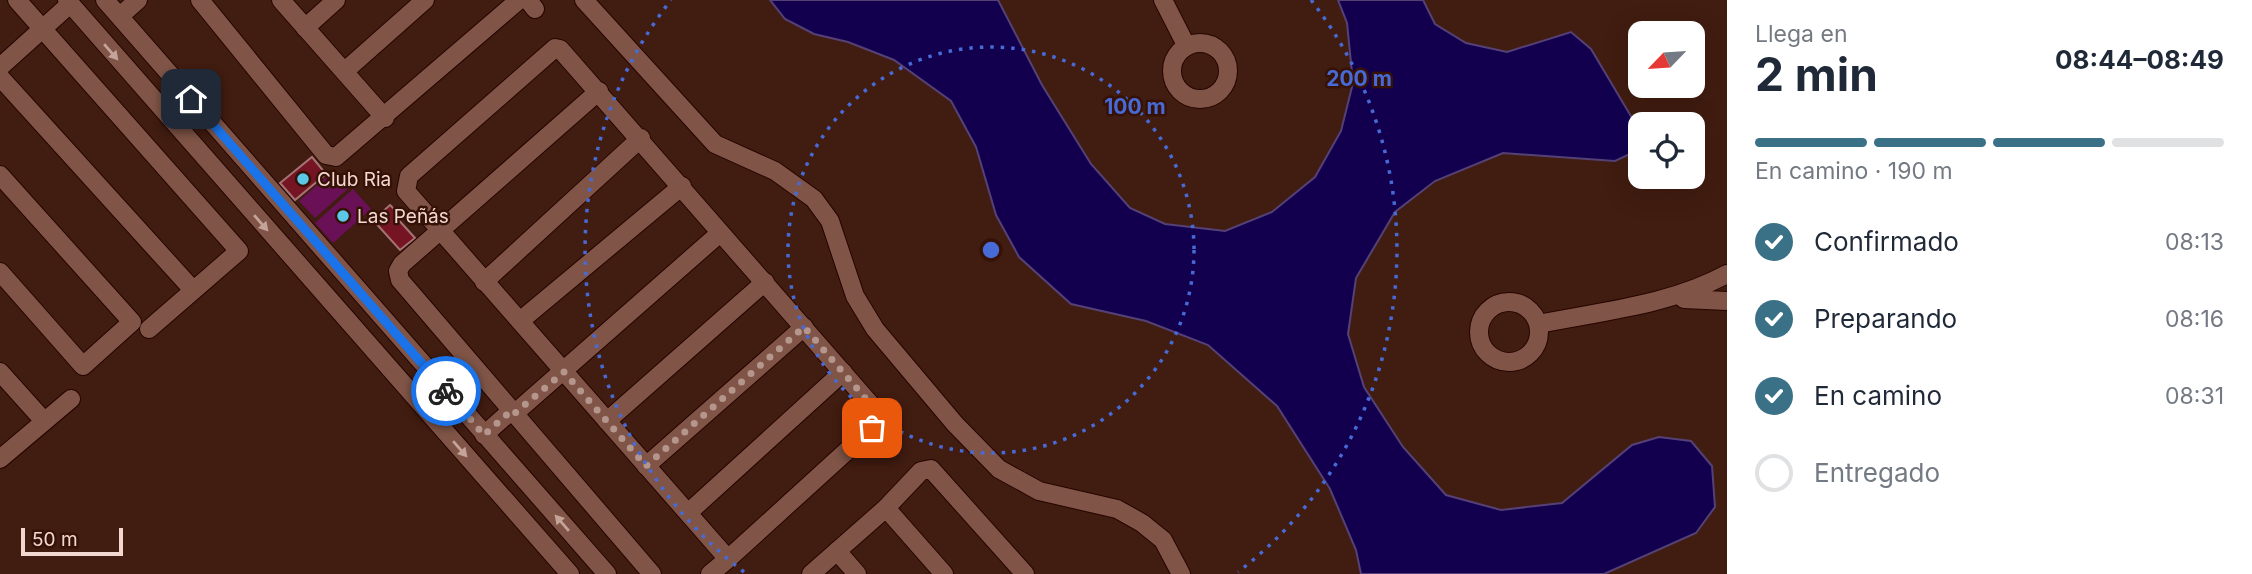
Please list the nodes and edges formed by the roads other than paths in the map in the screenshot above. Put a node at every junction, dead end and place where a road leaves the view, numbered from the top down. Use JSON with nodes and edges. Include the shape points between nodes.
{"nodes":[{"id":1,"x":17,"y":0,"type":"edge"},
{"id":2,"x":105,"y":0,"type":"edge"},
{"id":3,"x":138,"y":0,"type":"edge"},
{"id":4,"x":200,"y":0,"type":"edge"},
{"id":5,"x":281,"y":0,"type":"edge"},
{"id":6,"x":336,"y":0,"type":"edge"},
{"id":7,"x":425,"y":0,"type":"edge"},
{"id":8,"x":519,"y":0,"type":"edge"},
{"id":9,"x":584,"y":0,"type":"edge"},
{"id":10,"x":1163,"y":0,"type":"edge"},
{"id":11,"x":68,"y":2,"type":"edge"},
{"id":12,"x":120,"y":16,"type":"junction"},
{"id":13,"x":305,"y":27,"type":"junction"},
{"id":14,"x":42,"y":29,"type":"junction"},
{"id":15,"x":1186,"y":45,"type":"dead end"},
{"id":16,"x":0,"y":67,"type":"edge"},
{"id":17,"x":346,"y":70,"type":"junction"},
{"id":18,"x":0,"y":77,"type":"edge"},
{"id":19,"x":599,"y":91,"type":"junction"},
{"id":20,"x":385,"y":117,"type":"junction"},
{"id":21,"x":641,"y":138,"type":"junction"},
{"id":22,"x":0,"y":175,"type":"edge"},
{"id":23,"x":681,"y":186,"type":"junction"},
{"id":24,"x":440,"y":232,"type":"junction"},
{"id":25,"x":720,"y":233,"type":"junction"},
{"id":26,"x":316,"y":243,"type":"junction"},
{"id":27,"x":296,"y":262,"type":"junction"},
{"id":28,"x":0,"y":272,"type":"edge"},
{"id":29,"x":1727,"y":274,"type":"edge"},
{"id":30,"x":484,"y":282,"type":"junction"},
{"id":31,"x":765,"y":282,"type":"junction"},
{"id":32,"x":193,"y":290,"type":"junction"},
{"id":33,"x":1667,"y":299,"type":"junction"},
{"id":34,"x":1727,"y":300,"type":"edge"},
{"id":35,"x":520,"y":321,"type":"junction"},
{"id":36,"x":1539,"y":324,"type":"dead end"},
{"id":37,"x":804,"y":327,"type":"junction"},
{"id":38,"x":149,"y":328,"type":"dead end"},
{"id":39,"x":0,"y":372,"type":"edge"},
{"id":40,"x":564,"y":372,"type":"junction"},
{"id":41,"x":844,"y":372,"type":"junction"},
{"id":42,"x":71,"y":399,"type":"dead end"},
{"id":43,"x":515,"y":414,"type":"junction"},
{"id":44,"x":44,"y":421,"type":"junction"},
{"id":45,"x":607,"y":421,"type":"junction"},
{"id":46,"x":489,"y":439,"type":"junction"},
{"id":47,"x":0,"y":459,"type":"edge"},
{"id":48,"x":646,"y":466,"type":"junction"},
{"id":49,"x":886,"y":508,"type":"junction"},
{"id":50,"x":688,"y":513,"type":"junction"},
{"id":51,"x":837,"y":551,"type":"junction"},
{"id":52,"x":728,"y":559,"type":"junction"},
{"id":53,"x":570,"y":574,"type":"edge"},
{"id":54,"x":607,"y":574,"type":"edge"},
{"id":55,"x":652,"y":574,"type":"edge"},
{"id":56,"x":710,"y":574,"type":"edge"},
{"id":57,"x":811,"y":574,"type":"edge"},
{"id":58,"x":857,"y":574,"type":"edge"},
{"id":59,"x":944,"y":574,"type":"edge"},
{"id":60,"x":1025,"y":574,"type":"edge"},
{"id":61,"x":1181,"y":574,"type":"edge"}],
"edges":[{"from":1,"to":14,"type":"street"},
{"from":2,"to":12,"type":"street"},
{"from":3,"to":12,"type":"street"},
{"from":4,"to":20,"type":"street","via":[[326,155],[341,155]]},
{"from":5,"to":13,"type":"street"},
{"from":6,"to":13,"type":"street"},
{"from":7,"to":17,"type":"street"},
{"from":8,"to":20,"type":"street"},
{"from":9,"to":61,"type":"street","via":[[715,144],[775,171],[814,199],[830,221],[855,296],[875,329],[999,469],[1039,491],[1117,509],[1142,523],[1163,540]]},
{"from":10,"to":15,"type":"street"},
{"from":11,"to":14,"type":"street"},
{"from":11,"to":27,"type":"street","one_way":true},
{"from":12,"to":26,"type":"street"},
{"from":13,"to":17,"type":"street"},
{"from":14,"to":16,"type":"street"},
{"from":14,"to":32,"type":"street","via":[[239,251]]},
{"from":17,"to":20,"type":"street"},
{"from":18,"to":32,"type":"street"},
{"from":19,"to":21,"type":"street"},
{"from":19,"to":24,"type":"street"},
{"from":19,"to":24,"type":"street","via":[[560,49],[550,50],[409,176],[406,191]]},
{"from":21,"to":23,"type":"street"},
{"from":21,"to":30,"type":"street"},
{"from":22,"to":28,"type":"street","via":[[132,322],[83,366]]},
{"from":23,"to":25,"type":"street"},
{"from":23,"to":35,"type":"street"},
{"from":24,"to":30,"type":"street"},
{"from":24,"to":43,"type":"street","via":[[402,264],[400,280]]},
{"from":25,"to":31,"type":"street"},
{"from":25,"to":40,"type":"street"},
{"from":26,"to":27,"type":"street"},
{"from":26,"to":46,"type":"street"},
{"from":27,"to":53,"type":"street","one_way":true},
{"from":29,"to":33,"type":"street"},
{"from":30,"to":35,"type":"street"},
{"from":31,"to":37,"type":"street"},
{"from":31,"to":45,"type":"street"},
{"from":32,"to":38,"type":"street"},
{"from":33,"to":34,"type":"street"},
{"from":33,"to":36,"type":"street"},
{"from":35,"to":40,"type":"street"},
{"from":37,"to":41,"type":"street"},
{"from":37,"to":48,"type":"street"},
{"from":39,"to":44,"type":"street"},
{"from":40,"to":43,"type":"street"},
{"from":40,"to":45,"type":"street"},
{"from":41,"to":50,"type":"street"},
{"from":41,"to":52,"type":"street","via":[[872,406],[877,417],[872,428]]},
{"from":42,"to":44,"type":"street"},
{"from":43,"to":46,"type":"street"},
{"from":43,"to":55,"type":"street"},
{"from":44,"to":47,"type":"street"},
{"from":45,"to":48,"type":"street"},
{"from":54,"to":46,"type":"street","one_way":true},
{"from":48,"to":50,"type":"street"},
{"from":49,"to":51,"type":"street"},
{"from":49,"to":59,"type":"street"},
{"from":49,"to":60,"type":"street","via":[[922,471],[931,468]]},
{"from":50,"to":52,"type":"street"},
{"from":51,"to":57,"type":"street"},
{"from":51,"to":58,"type":"street"},
{"from":52,"to":56,"type":"street"}]}
